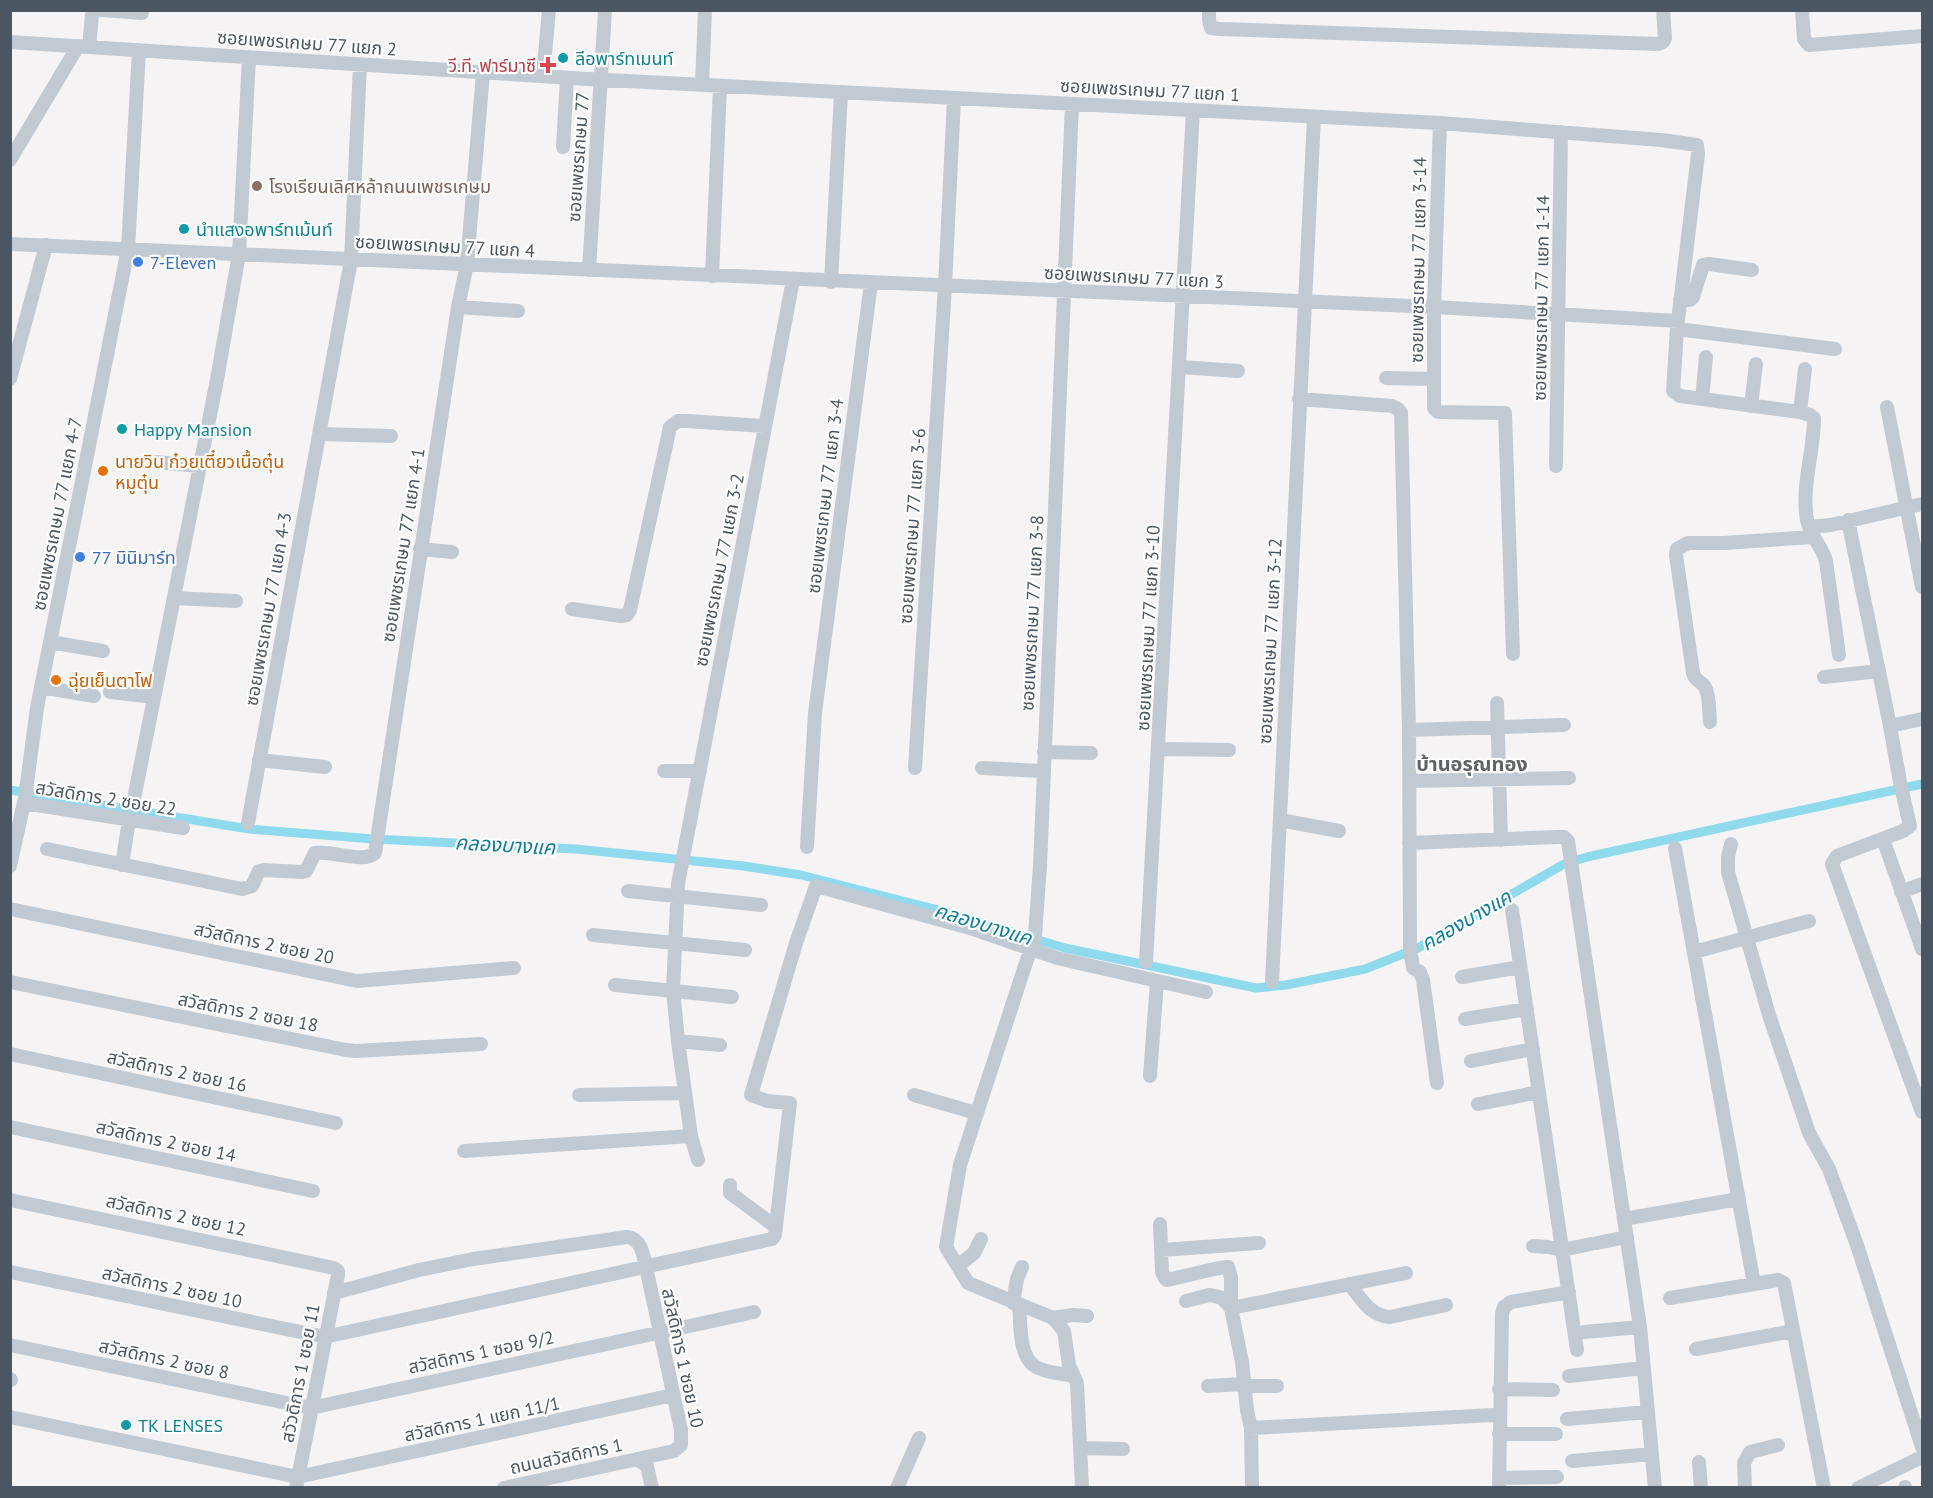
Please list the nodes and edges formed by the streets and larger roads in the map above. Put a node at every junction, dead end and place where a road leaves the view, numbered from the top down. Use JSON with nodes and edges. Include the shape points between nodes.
{"nodes":[{"id":1,"x":96,"y":10,"type":"edge"},
{"id":2,"x":102,"y":10,"type":"edge"},
{"id":3,"x":549,"y":10,"type":"edge"},
{"id":4,"x":605,"y":10,"type":"edge"},
{"id":5,"x":705,"y":10,"type":"edge"},
{"id":6,"x":1209,"y":10,"type":"edge"},
{"id":7,"x":1663,"y":10,"type":"edge"},
{"id":8,"x":1802,"y":10,"type":"edge"},
{"id":9,"x":142,"y":13,"type":"dead end"},
{"id":10,"x":1923,"y":36,"type":"edge"},
{"id":11,"x":10,"y":42,"type":"edge"},
{"id":12,"x":83,"y":47,"type":"junction"},
{"id":13,"x":139,"y":50,"type":"junction"},
{"id":14,"x":249,"y":57,"type":"junction"},
{"id":15,"x":360,"y":65,"type":"junction"},
{"id":16,"x":483,"y":73,"type":"junction"},
{"id":17,"x":543,"y":76,"type":"junction"},
{"id":18,"x":567,"y":78,"type":"junction"},
{"id":19,"x":601,"y":80,"type":"junction"},
{"id":20,"x":702,"y":85,"type":"junction"},
{"id":21,"x":720,"y":86,"type":"junction"},
{"id":22,"x":841,"y":93,"type":"junction"},
{"id":23,"x":954,"y":98,"type":"junction"},
{"id":24,"x":1072,"y":104,"type":"junction"},
{"id":25,"x":1194,"y":110,"type":"junction"},
{"id":26,"x":1314,"y":117,"type":"junction"},
{"id":27,"x":1440,"y":123,"type":"junction"},
{"id":28,"x":1561,"y":132,"type":"junction"},
{"id":29,"x":563,"y":147,"type":"dead end"},
{"id":30,"x":10,"y":160,"type":"edge"},
{"id":31,"x":10,"y":244,"type":"edge"},
{"id":32,"x":46,"y":245,"type":"junction"},
{"id":33,"x":128,"y":249,"type":"junction"},
{"id":34,"x":238,"y":254,"type":"junction"},
{"id":35,"x":351,"y":260,"type":"junction"},
{"id":36,"x":467,"y":264,"type":"junction"},
{"id":37,"x":589,"y":270,"type":"junction"},
{"id":38,"x":1752,"y":270,"type":"dead end"},
{"id":39,"x":712,"y":276,"type":"junction"},
{"id":40,"x":793,"y":280,"type":"junction"},
{"id":41,"x":831,"y":282,"type":"junction"},
{"id":42,"x":871,"y":283,"type":"junction"},
{"id":43,"x":945,"y":286,"type":"junction"},
{"id":44,"x":1064,"y":292,"type":"junction"},
{"id":45,"x":1184,"y":297,"type":"junction"},
{"id":46,"x":1680,"y":300,"type":"junction"},
{"id":47,"x":1304,"y":302,"type":"junction"},
{"id":48,"x":458,"y":307,"type":"junction"},
{"id":49,"x":1434,"y":307,"type":"junction"},
{"id":50,"x":518,"y":311,"type":"dead end"},
{"id":51,"x":1558,"y":314,"type":"junction"},
{"id":52,"x":1677,"y":325,"type":"junction"},
{"id":53,"x":1835,"y":349,"type":"dead end"},
{"id":54,"x":1706,"y":357,"type":"dead end"},
{"id":55,"x":1756,"y":364,"type":"dead end"},
{"id":56,"x":1180,"y":367,"type":"junction"},
{"id":57,"x":1805,"y":369,"type":"dead end"},
{"id":58,"x":1238,"y":371,"type":"dead end"},
{"id":59,"x":1386,"y":378,"type":"dead end"},
{"id":60,"x":10,"y":379,"type":"edge"},
{"id":61,"x":1434,"y":379,"type":"junction"},
{"id":62,"x":1299,"y":399,"type":"junction"},
{"id":63,"x":1702,"y":399,"type":"junction"},
{"id":64,"x":1750,"y":406,"type":"junction"},
{"id":65,"x":1887,"y":407,"type":"dead end"},
{"id":66,"x":1800,"y":412,"type":"junction"},
{"id":67,"x":765,"y":426,"type":"junction"},
{"id":68,"x":319,"y":434,"type":"junction"},
{"id":69,"x":391,"y":435,"type":"dead end"},
{"id":70,"x":156,"y":462,"type":"dead end"},
{"id":71,"x":1556,"y":465,"type":"dead end"},
{"id":72,"x":200,"y":466,"type":"junction"},
{"id":73,"x":1923,"y":504,"type":"edge"},
{"id":74,"x":1906,"y":507,"type":"junction"},
{"id":75,"x":1848,"y":520,"type":"junction"},
{"id":76,"x":1810,"y":532,"type":"junction"},
{"id":77,"x":420,"y":549,"type":"junction"},
{"id":78,"x":452,"y":552,"type":"dead end"},
{"id":79,"x":1923,"y":587,"type":"edge"},
{"id":80,"x":174,"y":598,"type":"junction"},
{"id":81,"x":236,"y":601,"type":"dead end"},
{"id":82,"x":572,"y":609,"type":"dead end"},
{"id":83,"x":50,"y":642,"type":"junction"},
{"id":84,"x":103,"y":651,"type":"dead end"},
{"id":85,"x":1513,"y":654,"type":"dead end"},
{"id":86,"x":1839,"y":656,"type":"dead end"},
{"id":87,"x":1879,"y":671,"type":"junction"},
{"id":88,"x":1824,"y":677,"type":"dead end"},
{"id":89,"x":41,"y":687,"type":"junction"},
{"id":90,"x":110,"y":692,"type":"dead end"},
{"id":91,"x":94,"y":696,"type":"dead end"},
{"id":92,"x":154,"y":697,"type":"junction"},
{"id":93,"x":1497,"y":703,"type":"dead end"},
{"id":94,"x":1923,"y":720,"type":"edge"},
{"id":95,"x":1710,"y":722,"type":"dead end"},
{"id":96,"x":1564,"y":725,"type":"dead end"},
{"id":97,"x":1890,"y":726,"type":"junction"},
{"id":98,"x":1498,"y":727,"type":"junction"},
{"id":99,"x":1409,"y":730,"type":"junction"},
{"id":100,"x":1160,"y":749,"type":"junction"},
{"id":101,"x":1229,"y":750,"type":"dead end"},
{"id":102,"x":1044,"y":752,"type":"junction"},
{"id":103,"x":1091,"y":753,"type":"dead end"},
{"id":104,"x":259,"y":760,"type":"junction"},
{"id":105,"x":325,"y":767,"type":"dead end"},
{"id":106,"x":915,"y":768,"type":"dead end"},
{"id":107,"x":982,"y":768,"type":"dead end"},
{"id":108,"x":664,"y":771,"type":"dead end"},
{"id":109,"x":700,"y":771,"type":"junction"},
{"id":110,"x":1043,"y":771,"type":"junction"},
{"id":111,"x":1569,"y":778,"type":"dead end"},
{"id":112,"x":1500,"y":780,"type":"junction"},
{"id":113,"x":1410,"y":781,"type":"junction"},
{"id":114,"x":24,"y":803,"type":"junction"},
{"id":115,"x":133,"y":804,"type":"dead end"},
{"id":116,"x":129,"y":820,"type":"junction"},
{"id":117,"x":1280,"y":820,"type":"junction"},
{"id":118,"x":248,"y":823,"type":"dead end"},
{"id":119,"x":183,"y":828,"type":"dead end"},
{"id":120,"x":1339,"y":831,"type":"dead end"},
{"id":121,"x":13,"y":838,"type":"edge"},
{"id":122,"x":1882,"y":839,"type":"junction"},
{"id":123,"x":1501,"y":840,"type":"junction"},
{"id":124,"x":1409,"y":843,"type":"junction"},
{"id":125,"x":1731,"y":844,"type":"dead end"},
{"id":126,"x":807,"y":847,"type":"dead end"},
{"id":127,"x":1675,"y":848,"type":"dead end"},
{"id":128,"x":47,"y":849,"type":"dead end"},
{"id":129,"x":122,"y":865,"type":"junction"},
{"id":130,"x":10,"y":866,"type":"edge"},
{"id":131,"x":1923,"y":884,"type":"edge"},
{"id":132,"x":628,"y":891,"type":"dead end"},
{"id":133,"x":1901,"y":892,"type":"junction"},
{"id":134,"x":677,"y":897,"type":"junction"},
{"id":135,"x":761,"y":904,"type":"dead end"},
{"id":136,"x":10,"y":909,"type":"edge"},
{"id":137,"x":1512,"y":910,"type":"dead end"},
{"id":138,"x":1809,"y":921,"type":"dead end"},
{"id":139,"x":592,"y":935,"type":"dead end"},
{"id":140,"x":1746,"y":937,"type":"junction"},
{"id":141,"x":674,"y":942,"type":"junction"},
{"id":142,"x":1922,"y":944,"type":"edge"},
{"id":143,"x":745,"y":950,"type":"dead end"},
{"id":144,"x":1030,"y":950,"type":"junction"},
{"id":145,"x":1694,"y":952,"type":"junction"},
{"id":146,"x":1146,"y":962,"type":"dead end"},
{"id":147,"x":1520,"y":967,"type":"junction"},
{"id":148,"x":514,"y":968,"type":"dead end"},
{"id":149,"x":1462,"y":977,"type":"dead end"},
{"id":150,"x":1157,"y":981,"type":"junction"},
{"id":151,"x":10,"y":982,"type":"edge"},
{"id":152,"x":1272,"y":982,"type":"dead end"},
{"id":153,"x":615,"y":985,"type":"dead end"},
{"id":154,"x":674,"y":990,"type":"junction"},
{"id":155,"x":1206,"y":992,"type":"dead end"},
{"id":156,"x":732,"y":997,"type":"dead end"},
{"id":157,"x":1527,"y":1009,"type":"junction"},
{"id":158,"x":1465,"y":1019,"type":"dead end"},
{"id":159,"x":678,"y":1041,"type":"junction"},
{"id":160,"x":481,"y":1044,"type":"dead end"},
{"id":161,"x":720,"y":1045,"type":"dead end"},
{"id":162,"x":1533,"y":1048,"type":"junction"},
{"id":163,"x":10,"y":1054,"type":"edge"},
{"id":164,"x":1471,"y":1061,"type":"dead end"},
{"id":165,"x":1150,"y":1076,"type":"dead end"},
{"id":166,"x":1437,"y":1083,"type":"dead end"},
{"id":167,"x":1539,"y":1092,"type":"junction"},
{"id":168,"x":685,"y":1093,"type":"junction"},
{"id":169,"x":579,"y":1095,"type":"dead end"},
{"id":170,"x":914,"y":1095,"type":"dead end"},
{"id":171,"x":1478,"y":1104,"type":"dead end"},
{"id":172,"x":1923,"y":1112,"type":"edge"},
{"id":173,"x":976,"y":1113,"type":"junction"},
{"id":174,"x":336,"y":1122,"type":"dead end"},
{"id":175,"x":10,"y":1127,"type":"edge"},
{"id":176,"x":691,"y":1136,"type":"junction"},
{"id":177,"x":464,"y":1151,"type":"dead end"},
{"id":178,"x":698,"y":1160,"type":"dead end"},
{"id":179,"x":730,"y":1185,"type":"dead end"},
{"id":180,"x":313,"y":1191,"type":"dead end"},
{"id":181,"x":1739,"y":1199,"type":"junction"},
{"id":182,"x":10,"y":1200,"type":"edge"},
{"id":183,"x":1624,"y":1219,"type":"junction"},
{"id":184,"x":1160,"y":1224,"type":"dead end"},
{"id":185,"x":776,"y":1227,"type":"junction"},
{"id":186,"x":1627,"y":1237,"type":"junction"},
{"id":187,"x":981,"y":1239,"type":"dead end"},
{"id":188,"x":1259,"y":1243,"type":"dead end"},
{"id":189,"x":1533,"y":1246,"type":"dead end"},
{"id":190,"x":1161,"y":1250,"type":"junction"},
{"id":191,"x":1562,"y":1250,"type":"junction"},
{"id":192,"x":958,"y":1266,"type":"junction"},
{"id":193,"x":646,"y":1267,"type":"junction"},
{"id":194,"x":1022,"y":1267,"type":"dead end"},
{"id":195,"x":334,"y":1268,"type":"joint"},
{"id":196,"x":10,"y":1272,"type":"edge"},
{"id":197,"x":1406,"y":1273,"type":"dead end"},
{"id":198,"x":1349,"y":1284,"type":"junction"},
{"id":199,"x":1754,"y":1284,"type":"junction"},
{"id":200,"x":1569,"y":1292,"type":"junction"},
{"id":201,"x":334,"y":1293,"type":"junction"},
{"id":202,"x":1670,"y":1298,"type":"dead end"},
{"id":203,"x":1185,"y":1301,"type":"dead end"},
{"id":204,"x":1016,"y":1304,"type":"junction"},
{"id":205,"x":1446,"y":1305,"type":"dead end"},
{"id":206,"x":1231,"y":1308,"type":"junction"},
{"id":207,"x":754,"y":1312,"type":"dead end"},
{"id":208,"x":1087,"y":1316,"type":"dead end"},
{"id":209,"x":1053,"y":1318,"type":"junction"},
{"id":210,"x":1640,"y":1327,"type":"junction"},
{"id":211,"x":1793,"y":1331,"type":"junction"},
{"id":212,"x":659,"y":1332,"type":"junction"},
{"id":213,"x":1584,"y":1332,"type":"dead end"},
{"id":214,"x":325,"y":1337,"type":"junction"},
{"id":215,"x":10,"y":1345,"type":"edge"},
{"id":216,"x":1696,"y":1349,"type":"dead end"},
{"id":217,"x":1577,"y":1350,"type":"dead end"},
{"id":218,"x":1644,"y":1368,"type":"junction"},
{"id":219,"x":1073,"y":1376,"type":"junction"},
{"id":220,"x":1569,"y":1376,"type":"dead end"},
{"id":221,"x":1244,"y":1385,"type":"junction"},
{"id":222,"x":1208,"y":1386,"type":"dead end"},
{"id":223,"x":1276,"y":1386,"type":"dead end"},
{"id":224,"x":1499,"y":1389,"type":"junction"},
{"id":225,"x":1553,"y":1390,"type":"dead end"},
{"id":226,"x":673,"y":1395,"type":"junction"},
{"id":227,"x":311,"y":1408,"type":"junction"},
{"id":228,"x":1648,"y":1412,"type":"junction"},
{"id":229,"x":1493,"y":1415,"type":"dead end"},
{"id":230,"x":10,"y":1417,"type":"edge"},
{"id":231,"x":1567,"y":1419,"type":"dead end"},
{"id":232,"x":1251,"y":1428,"type":"junction"},
{"id":233,"x":1499,"y":1434,"type":"junction"},
{"id":234,"x":1556,"y":1434,"type":"dead end"},
{"id":235,"x":918,"y":1438,"type":"dead end"},
{"id":236,"x":1778,"y":1445,"type":"dead end"},
{"id":237,"x":1923,"y":1447,"type":"edge"},
{"id":238,"x":1080,"y":1448,"type":"junction"},
{"id":239,"x":1123,"y":1449,"type":"dead end"},
{"id":240,"x":1652,"y":1454,"type":"junction"},
{"id":241,"x":1923,"y":1457,"type":"edge"},
{"id":242,"x":637,"y":1459,"type":"junction"},
{"id":243,"x":1572,"y":1461,"type":"dead end"},
{"id":244,"x":1699,"y":1462,"type":"dead end"},
{"id":245,"x":1557,"y":1477,"type":"dead end"},
{"id":246,"x":297,"y":1482,"type":"edge"},
{"id":247,"x":1499,"y":1483,"type":"edge"},
{"id":248,"x":504,"y":1488,"type":"edge"},
{"id":249,"x":652,"y":1488,"type":"edge"},
{"id":250,"x":897,"y":1488,"type":"edge"},
{"id":251,"x":1082,"y":1488,"type":"edge"},
{"id":252,"x":1252,"y":1488,"type":"edge"},
{"id":253,"x":1655,"y":1488,"type":"edge"},
{"id":254,"x":1701,"y":1488,"type":"edge"},
{"id":255,"x":1744,"y":1488,"type":"edge"},
{"id":256,"x":1824,"y":1488,"type":"edge"},
{"id":257,"x":1858,"y":1488,"type":"edge"}],
"edges":[{"from":1,"to":12,"type":"street"},
{"from":2,"to":9,"type":"street"},
{"from":3,"to":17,"type":"street"},
{"from":4,"to":19,"type":"street","name":"ซอยเพชรเกษม 77"},
{"from":5,"to":20,"type":"street"},
{"from":6,"to":7,"type":"street","via":[[1212,28],[1220,29],[1658,44],[1665,38]]},
{"from":8,"to":10,"type":"street","via":[[1804,39],[1813,45]]},
{"from":11,"to":12,"type":"street","name":"ซอยเพชรเกษม 77 แยก 2"},
{"from":12,"to":13,"type":"street","name":"ซอยเพชรเกษม 77 แยก 2"},
{"from":12,"to":30,"type":"street"},
{"from":13,"to":14,"type":"street","name":"ซอยเพชรเกษม 77 แยก 2"},
{"from":13,"to":33,"type":"street","name":"ซอยเพชรเกษม 77 แยก 4-7"},
{"from":14,"to":15,"type":"street","name":"ซอยเพชรเกษม 77 แยก 2"},
{"from":14,"to":34,"type":"street"},
{"from":15,"to":16,"type":"street","name":"ซอยเพชรเกษม 77 แยก 2"},
{"from":15,"to":35,"type":"street","name":"ซอยเพชรเกษม 77 แยก 4-3"},
{"from":16,"to":17,"type":"street","name":"ซอยเพชรเกษม 77 แยก 2"},
{"from":16,"to":36,"type":"street","name":"ซอยเพชรเกษม 77 แยก 4-1"},
{"from":17,"to":18,"type":"street","name":"ซอยเพชรเกษม 77 แยก 2"},
{"from":18,"to":19,"type":"street","name":"ซอยเพชรเกษม 77 แยก 2"},
{"from":18,"to":29,"type":"street"},
{"from":19,"to":20,"type":"street","name":"ซอยเพชรเกษม 77 แยก 1"},
{"from":19,"to":37,"type":"street","name":"ซอยเพชรเกษม 77"},
{"from":20,"to":21,"type":"street","name":"ซอยเพชรเกษม 77 แยก 1"},
{"from":21,"to":22,"type":"street","name":"ซอยเพชรเกษม 77 แยก 1"},
{"from":21,"to":39,"type":"street"},
{"from":22,"to":23,"type":"street","name":"ซอยเพชรเกษม 77 แยก 1"},
{"from":22,"to":41,"type":"street"},
{"from":23,"to":24,"type":"street","name":"ซอยเพชรเกษม 77 แยก 1"},
{"from":23,"to":43,"type":"street","name":"ซอยเพชรเกษม 77 แยก 3-6"},
{"from":24,"to":25,"type":"street","name":"ซอยเพชรเกษม 77 แยก 1"},
{"from":24,"to":44,"type":"street","name":"ซอยเพชรเกษม 77 แยก 3-8"},
{"from":25,"to":26,"type":"street","name":"ซอยเพชรเกษม 77 แยก 1"},
{"from":25,"to":45,"type":"street","name":"ซอยเพชรเกษม 77 แยก 3-10"},
{"from":26,"to":27,"type":"street","name":"ซอยเพชรเกษม 77 แยก 1"},
{"from":26,"to":47,"type":"street","name":"ซอยเพชรเกษม 77 แยก 3-12"},
{"from":27,"to":28,"type":"street","name":"ซอยเพชรเกษม 77 แยก 1"},
{"from":27,"to":49,"type":"street","name":"ซอยเพชรเกษม 77 แยก 3-14"},
{"from":28,"to":46,"type":"street","name":"ซอยเพชรเกษม 77 แยก 1","via":[[1697,145]]},
{"from":28,"to":51,"type":"street","name":"ซอยเพชรเกษม 77 แยก 1-14"},
{"from":31,"to":32,"type":"street","name":"ซอยเพชรเกษม 77 แยก 4"},
{"from":32,"to":33,"type":"street","name":"ซอยเพชรเกษม 77 แยก 4"},
{"from":32,"to":60,"type":"street"},
{"from":33,"to":34,"type":"street","name":"ซอยเพชรเกษม 77 แยก 4"},
{"from":33,"to":83,"type":"street","name":"ซอยเพชรเกษม 77 แยก 4-7"},
{"from":34,"to":35,"type":"street","name":"ซอยเพชรเกษม 77 แยก 4"},
{"from":34,"to":72,"type":"street"},
{"from":35,"to":36,"type":"street","name":"ซอยเพชรเกษม 77 แยก 4"},
{"from":35,"to":68,"type":"street","name":"ซอยเพชรเกษม 77 แยก 4-3"},
{"from":36,"to":37,"type":"street","name":"ซอยเพชรเกษม 77 แยก 4"},
{"from":36,"to":48,"type":"street","name":"ซอยเพชรเกษม 77 แยก 4-1"},
{"from":37,"to":39,"type":"street","name":"ซอยเพชรเกษม 77 แยก 3"},
{"from":38,"to":46,"type":"street","via":[[1703,265],[1693,297]]},
{"from":39,"to":40,"type":"street","name":"ซอยเพชรเกษม 77 แยก 3"},
{"from":40,"to":41,"type":"street","name":"ซอยเพชรเกษม 77 แยก 3"},
{"from":40,"to":67,"type":"street","name":"ซอยเพชรเกษม 77 แยก 3-2"},
{"from":41,"to":42,"type":"street","name":"ซอยเพชรเกษม 77 แยก 3"},
{"from":42,"to":43,"type":"street","name":"ซอยเพชรเกษม 77 แยก 3"},
{"from":42,"to":126,"type":"street","name":"ซอยเพชรเกษม 77 แยก 3-4","via":[[815,713]]},
{"from":43,"to":44,"type":"street","name":"ซอยเพชรเกษม 77 แยก 3"},
{"from":43,"to":106,"type":"street","name":"ซอยเพชรเกษม 77 แยก 3-6"},
{"from":44,"to":45,"type":"street","name":"ซอยเพชรเกษม 77 แยก 3"},
{"from":44,"to":102,"type":"street","name":"ซอยเพชรเกษม 77 แยก 3-8"},
{"from":45,"to":47,"type":"street","name":"ซอยเพชรเกษม 77 แยก 3"},
{"from":45,"to":56,"type":"street","name":"ซอยเพชรเกษม 77 แยก 3-10"},
{"from":46,"to":52,"type":"street"},
{"from":47,"to":49,"type":"street","name":"ซอยเพชรเกษม 77 แยก 3"},
{"from":47,"to":62,"type":"street","name":"ซอยเพชรเกษม 77 แยก 3-12"},
{"from":48,"to":50,"type":"street"},
{"from":48,"to":77,"type":"street","name":"ซอยเพชรเกษม 77 แยก 4-1"},
{"from":49,"to":51,"type":"street","name":"ซอยเพชรเกษม 77 แยก 3"},
{"from":49,"to":61,"type":"street","name":"ซอยเพชรเกษม 77 แยก 3-14"},
{"from":51,"to":52,"type":"street","name":"ซอยเพชรเกษม 77 แยก 3"},
{"from":51,"to":71,"type":"street","name":"ซอยเพชรเกษม 77 แยก 1-14"},
{"from":52,"to":53,"type":"street","name":"ซอยเพชรเกษม 77 แยก 3"},
{"from":52,"to":63,"type":"street","via":[[1673,391]]},
{"from":54,"to":63,"type":"street"},
{"from":55,"to":64,"type":"street"},
{"from":56,"to":58,"type":"street"},
{"from":56,"to":100,"type":"street","name":"ซอยเพชรเกษม 77 แยก 3-10"},
{"from":57,"to":66,"type":"street"},
{"from":59,"to":61,"type":"street"},
{"from":61,"to":85,"type":"street","name":"ซอยเพชรเกษม 77 แยก 3-14","via":[[1434,408],[1438,412],[1505,413]]},
{"from":62,"to":99,"type":"street","via":[[1392,406],[1401,413]]},
{"from":62,"to":117,"type":"street","name":"ซอยเพชรเกษม 77 แยก 3-12"},
{"from":63,"to":64,"type":"street"},
{"from":64,"to":66,"type":"street"},
{"from":65,"to":74,"type":"street"},
{"from":66,"to":76,"type":"street","via":[[1814,418],[1805,502]]},
{"from":67,"to":82,"type":"street","via":[[678,421],[670,427],[630,610],[621,616]]},
{"from":67,"to":109,"type":"street","name":"ซอยเพชรเกษม 77 แยก 3-2"},
{"from":68,"to":69,"type":"street"},
{"from":68,"to":104,"type":"street","name":"ซอยเพชรเกษม 77 แยก 4-3"},
{"from":70,"to":72,"type":"street"},
{"from":72,"to":80,"type":"street"},
{"from":73,"to":74,"type":"street"},
{"from":74,"to":75,"type":"street"},
{"from":74,"to":79,"type":"street"},
{"from":75,"to":76,"type":"street"},
{"from":75,"to":87,"type":"street"},
{"from":76,"to":86,"type":"street","via":[[1826,561]]},
{"from":76,"to":95,"type":"street","via":[[1724,543],[1688,543],[1677,549],[1693,673],[1707,690]]},
{"from":77,"to":78,"type":"street"},
{"from":77,"to":129,"type":"street","name":"ซอยเพชรเกษม 77 แยก 4-1","via":[[375,853],[315,853],[306,871],[259,871],[252,886],[242,889]]},
{"from":80,"to":81,"type":"street"},
{"from":80,"to":92,"type":"street"},
{"from":83,"to":84,"type":"street"},
{"from":83,"to":89,"type":"street","name":"ซอยเพชรเกษม 77 แยก 4-7"},
{"from":87,"to":88,"type":"street"},
{"from":87,"to":97,"type":"street"},
{"from":89,"to":91,"type":"street"},
{"from":89,"to":114,"type":"street","name":"ซอยเพชรเกษม 77 แยก 4-7"},
{"from":90,"to":92,"type":"street"},
{"from":92,"to":115,"type":"street"},
{"from":93,"to":98,"type":"street"},
{"from":94,"to":97,"type":"street"},
{"from":96,"to":98,"type":"street"},
{"from":97,"to":122,"type":"street","via":[[1910,826]]},
{"from":98,"to":99,"type":"street"},
{"from":98,"to":112,"type":"street"},
{"from":99,"to":113,"type":"street"},
{"from":100,"to":101,"type":"street"},
{"from":100,"to":146,"type":"street","name":"ซอยเพชรเกษม 77 แยก 3-10"},
{"from":102,"to":103,"type":"street"},
{"from":102,"to":110,"type":"street","name":"ซอยเพชรเกษม 77 แยก 3-8"},
{"from":104,"to":105,"type":"street"},
{"from":104,"to":118,"type":"street","name":"ซอยเพชรเกษม 77 แยก 4-3"},
{"from":107,"to":110,"type":"street"},
{"from":108,"to":109,"type":"street"},
{"from":109,"to":134,"type":"street","name":"ซอยเพชรเกษม 77 แยก 3-2"},
{"from":110,"to":144,"type":"street","name":"ซอยเพชรเกษม 77 แยก 3-8","via":[[1040,884]]},
{"from":111,"to":112,"type":"street"},
{"from":112,"to":113,"type":"street"},
{"from":112,"to":123,"type":"street"},
{"from":113,"to":124,"type":"street"},
{"from":114,"to":116,"type":"street","name":"สวัสดิการ 2 ซอย 22"},
{"from":114,"to":121,"type":"street","name":"ซอยเพชรเกษม 77 แยก 4-7"},
{"from":116,"to":119,"type":"street","name":"สวัสดิการ 2 ซอย 22"},
{"from":116,"to":129,"type":"street"},
{"from":117,"to":120,"type":"street"},
{"from":117,"to":152,"type":"street","name":"ซอยเพชรเกษม 77 แยก 3-12"},
{"from":121,"to":130,"type":"street","name":"ซอยเพชรเกษม 77 แยก 4-7"},
{"from":122,"to":133,"type":"street"},
{"from":122,"to":172,"type":"street","via":[[1837,856],[1832,864]]},
{"from":123,"to":124,"type":"street"},
{"from":123,"to":183,"type":"street","via":[[1564,837],[1568,841]]},
{"from":124,"to":166,"type":"street","via":[[1412,961],[1423,980]]},
{"from":125,"to":140,"type":"street","via":[[1728,872]]},
{"from":127,"to":145,"type":"street"},
{"from":128,"to":129,"type":"street"},
{"from":131,"to":133,"type":"street"},
{"from":132,"to":134,"type":"street"},
{"from":133,"to":142,"type":"street"},
{"from":134,"to":135,"type":"street"},
{"from":134,"to":141,"type":"street","name":"ซอยเพชรเกษม 77 แยก 3-2"},
{"from":136,"to":148,"type":"street","name":"สวัสดิการ 2 ซอย 20","via":[[357,981]]},
{"from":137,"to":147,"type":"street"},
{"from":138,"to":140,"type":"street"},
{"from":139,"to":141,"type":"street"},
{"from":140,"to":145,"type":"street"},
{"from":140,"to":237,"type":"street","via":[[1809,1133],[1829,1169],[1857,1245]]},
{"from":141,"to":143,"type":"street"},
{"from":141,"to":154,"type":"street","name":"ซอยเพชรเกษม 77 แยก 3-2"},
{"from":144,"to":150,"type":"street"},
{"from":144,"to":173,"type":"street","name":"ซอยเพชรเกษม 77 แยก 3-8"},
{"from":144,"to":185,"type":"street","via":[[970,928],[816,886],[751,1095],[790,1103]]},
{"from":145,"to":181,"type":"street"},
{"from":147,"to":149,"type":"street"},
{"from":147,"to":157,"type":"street"},
{"from":150,"to":155,"type":"street"},
{"from":150,"to":165,"type":"street"},
{"from":151,"to":160,"type":"street","name":"สวัสดิการ 2 ซอย 18","via":[[346,1050]]},
{"from":153,"to":154,"type":"street"},
{"from":154,"to":156,"type":"street"},
{"from":154,"to":159,"type":"street","name":"ซอยเพชรเกษม 77 แยก 3-2"},
{"from":157,"to":158,"type":"street"},
{"from":157,"to":162,"type":"street"},
{"from":159,"to":161,"type":"street"},
{"from":159,"to":168,"type":"street","name":"ซอยเพชรเกษม 77 แยก 3-2"},
{"from":162,"to":164,"type":"street"},
{"from":162,"to":167,"type":"street"},
{"from":163,"to":174,"type":"street","name":"สวัสดิการ 2 ซอย 16"},
{"from":167,"to":171,"type":"street"},
{"from":167,"to":191,"type":"street"},
{"from":168,"to":169,"type":"street"},
{"from":168,"to":176,"type":"street","name":"ซอยเพชรเกษม 77 แยก 3-2"},
{"from":170,"to":173,"type":"street"},
{"from":173,"to":192,"type":"street","name":"ซอยเพชรเกษม 77 แยก 3-8","via":[[960,1165],[947,1238],[946,1247]]},
{"from":175,"to":180,"type":"street","name":"สวัสดิการ 2 ซอย 14"},
{"from":176,"to":177,"type":"street"},
{"from":176,"to":178,"type":"street","name":"ซอยเพชรเกษม 77 แยก 3-2"},
{"from":179,"to":185,"type":"street","via":[[730,1192]]},
{"from":181,"to":183,"type":"street"},
{"from":181,"to":199,"type":"street"},
{"from":182,"to":195,"type":"street","name":"สวัสดิการ 2 ซอย 12"},
{"from":183,"to":186,"type":"street"},
{"from":184,"to":190,"type":"street"},
{"from":185,"to":193,"type":"street","via":[[775,1235],[767,1241]]},
{"from":186,"to":191,"type":"street"},
{"from":186,"to":210,"type":"street"},
{"from":187,"to":192,"type":"street","via":[[974,1253]]},
{"from":188,"to":190,"type":"street"},
{"from":189,"to":191,"type":"street"},
{"from":190,"to":206,"type":"street","via":[[1162,1272],[1167,1280],[1228,1268]]},
{"from":191,"to":200,"type":"street"},
{"from":192,"to":204,"type":"street","name":"ซอยเพชรเกษม 77 แยก 3-8","via":[[968,1283]]},
{"from":193,"to":201,"type":"street","name":"สวัสดิการ 1 ซอย 10","via":[[641,1247],[627,1237],[473,1259]]},
{"from":193,"to":212,"type":"street","name":"สวัสดิการ 1 ซอย 10"},
{"from":193,"to":214,"type":"street"},
{"from":194,"to":204,"type":"street"},
{"from":195,"to":201,"type":"street","name":"สวัวดิการ 1 ซอย 11","via":[[338,1275]]},
{"from":196,"to":214,"type":"street","name":"สวัสดิการ 2 ซอย 10"},
{"from":197,"to":198,"type":"street"},
{"from":198,"to":205,"type":"street","via":[[1381,1317]]},
{"from":198,"to":206,"type":"street"},
{"from":199,"to":202,"type":"street"},
{"from":199,"to":211,"type":"street","via":[[1778,1280],[1784,1283]]},
{"from":200,"to":217,"type":"street"},
{"from":200,"to":224,"type":"street","via":[[1511,1302],[1504,1307]]},
{"from":201,"to":214,"type":"street","name":"สวัวดิการ 1 ซอย 11"},
{"from":203,"to":206,"type":"street","via":[[1215,1296]]},
{"from":204,"to":209,"type":"street","name":"ซอยเพชรเกษม 77 แยก 3-8"},
{"from":204,"to":219,"type":"street","via":[[1029,1362],[1044,1370]]},
{"from":206,"to":221,"type":"street"},
{"from":207,"to":212,"type":"street","name":"สวัสดิการ 1 ซอย 9/2"},
{"from":208,"to":209,"type":"street"},
{"from":209,"to":219,"type":"street","via":[[1064,1331]]},
{"from":210,"to":213,"type":"street"},
{"from":210,"to":218,"type":"street"},
{"from":211,"to":216,"type":"street"},
{"from":211,"to":256,"type":"street"},
{"from":212,"to":226,"type":"street","name":"สวัสดิการ 1 ซอย 10"},
{"from":212,"to":227,"type":"street","name":"สวัสดิการ 1 ซอย 9/2"},
{"from":214,"to":227,"type":"street","name":"สวัวดิการ 1 ซอย 11"},
{"from":215,"to":227,"type":"street","name":"สวัสดิการ 2 ซอย 8"},
{"from":218,"to":220,"type":"street"},
{"from":218,"to":228,"type":"street"},
{"from":219,"to":238,"type":"street","via":[[1079,1394]]},
{"from":221,"to":222,"type":"street"},
{"from":221,"to":223,"type":"street"},
{"from":221,"to":232,"type":"street"},
{"from":224,"to":225,"type":"street"},
{"from":224,"to":233,"type":"street"},
{"from":226,"to":242,"type":"street","name":"สวัสดิการ 1 ซอย 10","via":[[681,1445],[674,1451]]},
{"from":226,"to":246,"type":"street","name":"สวัสดิการ 1 แยก 11/1"},
{"from":227,"to":246,"type":"street","name":"สวัวดิการ 1 ซอย 11"},
{"from":228,"to":231,"type":"street"},
{"from":228,"to":240,"type":"street"},
{"from":229,"to":232,"type":"street"},
{"from":230,"to":246,"type":"street"},
{"from":232,"to":252,"type":"street"},
{"from":233,"to":234,"type":"street"},
{"from":233,"to":247,"type":"street"},
{"from":235,"to":250,"type":"street"},
{"from":236,"to":255,"type":"street","via":[[1750,1452],[1744,1463]]},
{"from":238,"to":239,"type":"street"},
{"from":238,"to":251,"type":"street"},
{"from":240,"to":243,"type":"street"},
{"from":240,"to":253,"type":"street"},
{"from":241,"to":257,"type":"street"},
{"from":242,"to":248,"type":"street","name":"ถนนสวัสดิการ 1"},
{"from":242,"to":249,"type":"street","name":"ถนนสวัสดิการ 1","via":[[647,1466]]},
{"from":244,"to":254,"type":"street"},
{"from":245,"to":247,"type":"street"}]}
